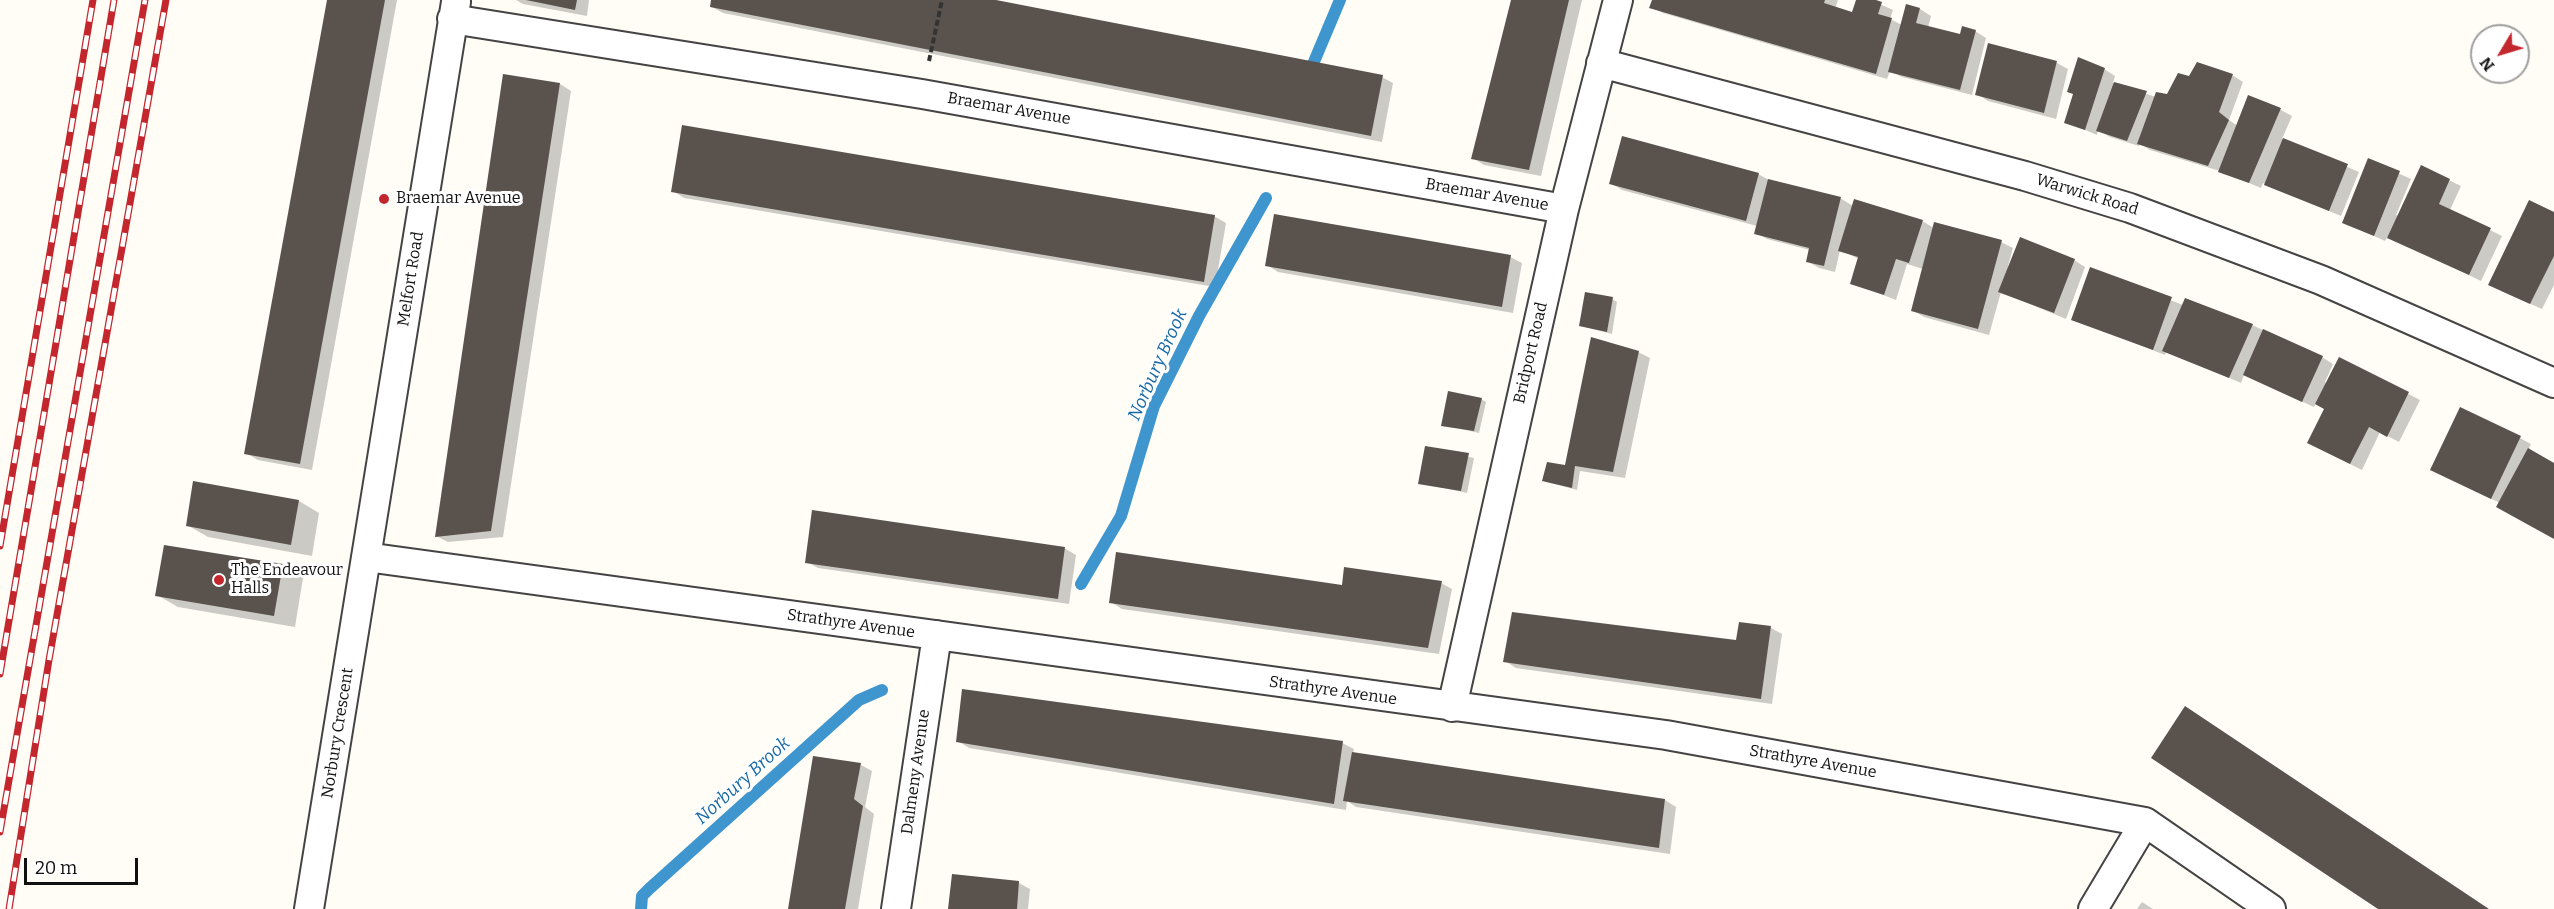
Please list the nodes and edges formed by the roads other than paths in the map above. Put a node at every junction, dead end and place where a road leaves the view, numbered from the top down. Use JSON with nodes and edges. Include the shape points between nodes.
{"nodes":[{"id":1,"x":1618,"y":0,"type":"edge"},
{"id":2,"x":454,"y":9,"type":"edge"},
{"id":3,"x":1601,"y":63,"type":"junction"},
{"id":4,"x":1564,"y":209,"type":"junction"},
{"id":5,"x":2554,"y":383,"type":"edge"},
{"id":6,"x":366,"y":557,"type":"junction"},
{"id":7,"x":937,"y":635,"type":"junction"},
{"id":8,"x":1452,"y":707,"type":"junction"},
{"id":9,"x":2145,"y":822,"type":"junction"},
{"id":10,"x":309,"y":909,"type":"edge"},
{"id":11,"x":896,"y":909,"type":"edge"},
{"id":12,"x":2093,"y":909,"type":"edge"},
{"id":13,"x":2271,"y":909,"type":"edge"}],
"edges":[{"from":1,"to":3,"type":"street","name":"Bridport Road"},
{"from":2,"to":4,"type":"street","name":"Braemar Avenue"},
{"from":2,"to":6,"type":"street","name":"Melfort Road"},
{"from":3,"to":4,"type":"street","name":"Bridport Road"},
{"from":3,"to":5,"type":"street","name":"Warwick Road","via":[[2025,176],[2130,208],[2320,279]]},
{"from":4,"to":8,"type":"street","name":"Bridport Road"},
{"from":6,"to":7,"type":"street","name":"Strathyre Avenue"},
{"from":6,"to":10,"type":"street","name":"Norbury Crescent"},
{"from":7,"to":8,"type":"street","name":"Strathyre Avenue"},
{"from":7,"to":11,"type":"street","name":"Dalmeny Avenue"},
{"from":8,"to":9,"type":"street","name":"Strathyre Avenue","via":[[1666,735]]},
{"from":9,"to":12,"type":"street"},
{"from":9,"to":13,"type":"street","name":"Strathyre Avenue"}]}
